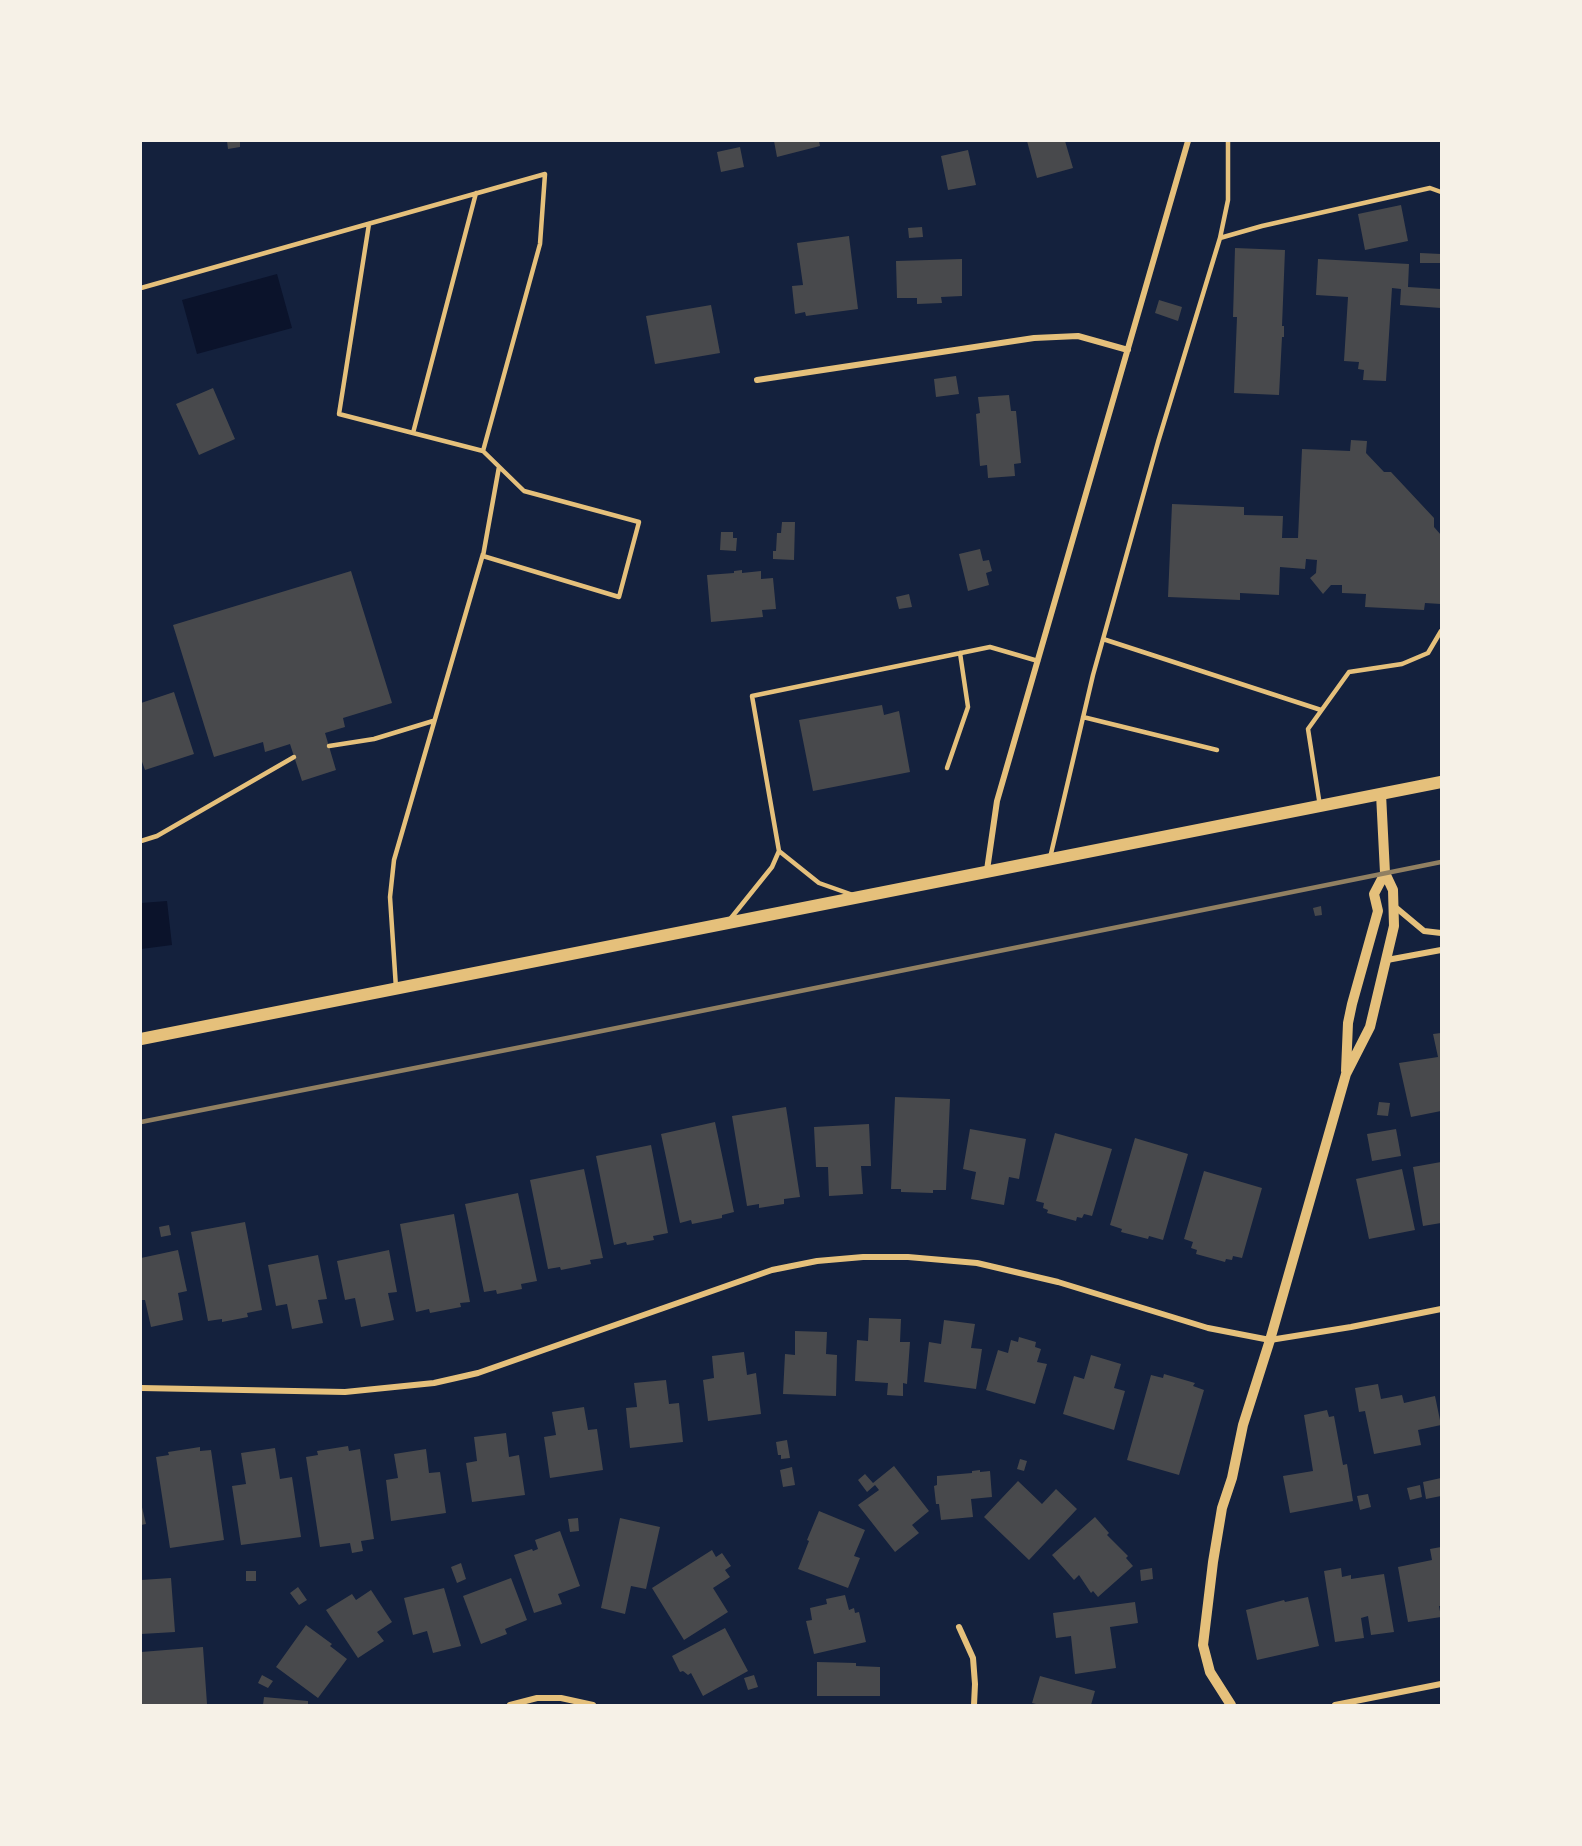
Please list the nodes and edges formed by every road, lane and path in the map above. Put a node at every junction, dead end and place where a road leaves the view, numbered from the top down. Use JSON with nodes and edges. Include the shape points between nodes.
{"nodes":[{"id":1,"x":1188,"y":141,"type":"edge"},
{"id":2,"x":1228,"y":141,"type":"edge"},
{"id":3,"x":1441,"y":192,"type":"edge"},
{"id":4,"x":476,"y":193,"type":"junction"},
{"id":5,"x":369,"y":224,"type":"junction"},
{"id":6,"x":1220,"y":238,"type":"junction"},
{"id":7,"x":141,"y":288,"type":"edge"},
{"id":8,"x":1128,"y":350,"type":"junction"},
{"id":9,"x":757,"y":380,"type":"dead end"},
{"id":10,"x":413,"y":433,"type":"junction"},
{"id":11,"x":483,"y":451,"type":"junction"},
{"id":12,"x":499,"y":467,"type":"junction"},
{"id":13,"x":483,"y":551,"type":"junction"},
{"id":14,"x":1441,"y":631,"type":"edge"},
{"id":15,"x":1103,"y":639,"type":"junction"},
{"id":16,"x":960,"y":653,"type":"junction"},
{"id":17,"x":1038,"y":661,"type":"junction"},
{"id":18,"x":1321,"y":710,"type":"junction"},
{"id":19,"x":1083,"y":717,"type":"junction"},
{"id":20,"x":433,"y":721,"type":"junction"},
{"id":21,"x":329,"y":746,"type":"dead end"},
{"id":22,"x":1217,"y":750,"type":"dead end"},
{"id":23,"x":294,"y":757,"type":"dead end"},
{"id":24,"x":947,"y":768,"type":"dead end"},
{"id":25,"x":1441,"y":782,"type":"edge"},
{"id":26,"x":1381,"y":794,"type":"junction"},
{"id":27,"x":1320,"y":806,"type":"junction"},
{"id":28,"x":141,"y":841,"type":"edge"},
{"id":29,"x":779,"y":851,"type":"junction"},
{"id":30,"x":1050,"y":858,"type":"junction"},
{"id":31,"x":987,"y":870,"type":"junction"},
{"id":32,"x":1385,"y":873,"type":"junction"},
{"id":33,"x":857,"y":897,"type":"junction"},
{"id":34,"x":1394,"y":906,"type":"junction"},
{"id":35,"x":728,"y":922,"type":"junction"},
{"id":36,"x":1441,"y":933,"type":"edge"},
{"id":37,"x":1441,"y":950,"type":"edge"},
{"id":38,"x":1387,"y":960,"type":"junction"},
{"id":39,"x":396,"y":988,"type":"junction"},
{"id":40,"x":141,"y":1039,"type":"edge"},
{"id":41,"x":1346,"y":1074,"type":"junction"},
{"id":42,"x":1441,"y":1309,"type":"edge"},
{"id":43,"x":1270,"y":1340,"type":"junction"},
{"id":44,"x":141,"y":1388,"type":"edge"},
{"id":45,"x":959,"y":1626,"type":"dead end"},
{"id":46,"x":1441,"y":1684,"type":"edge"},
{"id":47,"x":510,"y":1705,"type":"edge"},
{"id":48,"x":593,"y":1705,"type":"edge"},
{"id":49,"x":974,"y":1705,"type":"edge"},
{"id":50,"x":1231,"y":1705,"type":"edge"},
{"id":51,"x":1335,"y":1705,"type":"edge"}],
"edges":[{"from":1,"to":8,"type":"street"},
{"from":2,"to":6,"type":"lane","via":[[1228,200]]},
{"from":3,"to":6,"type":"lane","via":[[1430,188]]},
{"from":4,"to":5,"type":"lane"},
{"from":4,"to":10,"type":"lane"},
{"from":4,"to":11,"type":"lane","via":[[546,174],[540,244]]},
{"from":5,"to":7,"type":"lane"},
{"from":5,"to":10,"type":"lane","via":[[339,414]]},
{"from":6,"to":15,"type":"lane"},
{"from":8,"to":9,"type":"street","via":[[1078,336],[1034,338]]},
{"from":8,"to":17,"type":"street"},
{"from":10,"to":11,"type":"lane"},
{"from":11,"to":12,"type":"lane"},
{"from":12,"to":13,"type":"lane"},
{"from":12,"to":13,"type":"lane","via":[[524,491],[639,522],[619,597],[483,556]]},
{"from":13,"to":20,"type":"lane"},
{"from":14,"to":18,"type":"lane","via":[[1428,653],[1402,664],[1349,672]]},
{"from":15,"to":18,"type":"lane"},
{"from":15,"to":19,"type":"lane"},
{"from":16,"to":17,"type":"lane","via":[[990,647]]},
{"from":16,"to":24,"type":"lane","via":[[968,707]]},
{"from":16,"to":29,"type":"lane","via":[[752,696]]},
{"from":17,"to":31,"type":"street","via":[[997,801]]},
{"from":18,"to":27,"type":"lane","via":[[1308,729]]},
{"from":19,"to":22,"type":"lane"},
{"from":19,"to":30,"type":"lane"},
{"from":20,"to":21,"type":"lane","via":[[375,739]]},
{"from":20,"to":39,"type":"lane","via":[[394,860],[390,897]]},
{"from":23,"to":28,"type":"lane","via":[[157,836]]},
{"from":25,"to":26,"type":"main road"},
{"from":26,"to":27,"type":"main road"},
{"from":26,"to":32,"type":"street"},
{"from":27,"to":30,"type":"main road"},
{"from":29,"to":33,"type":"lane","via":[[819,884]]},
{"from":29,"to":35,"type":"lane","via":[[772,867]]},
{"from":30,"to":31,"type":"main road"},
{"from":31,"to":33,"type":"main road"},
{"from":32,"to":34,"type":"street","via":[[1393,890]]},
{"from":32,"to":41,"type":"street","via":[[1374,894],[1378,911],[1348,1023]]},
{"from":33,"to":35,"type":"main road"},
{"from":34,"to":36,"type":"street","via":[[1424,931]]},
{"from":34,"to":38,"type":"street"},
{"from":35,"to":39,"type":"main road"},
{"from":37,"to":38,"type":"street"},
{"from":38,"to":41,"type":"street","via":[[1370,1027]]},
{"from":39,"to":40,"type":"main road"},
{"from":41,"to":43,"type":"street"},
{"from":42,"to":43,"type":"street"},
{"from":43,"to":44,"type":"street","via":[[1208,1328],[1058,1282],[977,1263],[863,1257],[772,1270],[478,1373],[434,1383],[345,1392]]},
{"from":43,"to":50,"type":"street","via":[[1222,1508],[1203,1645],[1210,1672]]},
{"from":45,"to":49,"type":"street","via":[[973,1658]]},
{"from":46,"to":51,"type":"street"},
{"from":47,"to":48,"type":"street","via":[[537,1698]]}]}
